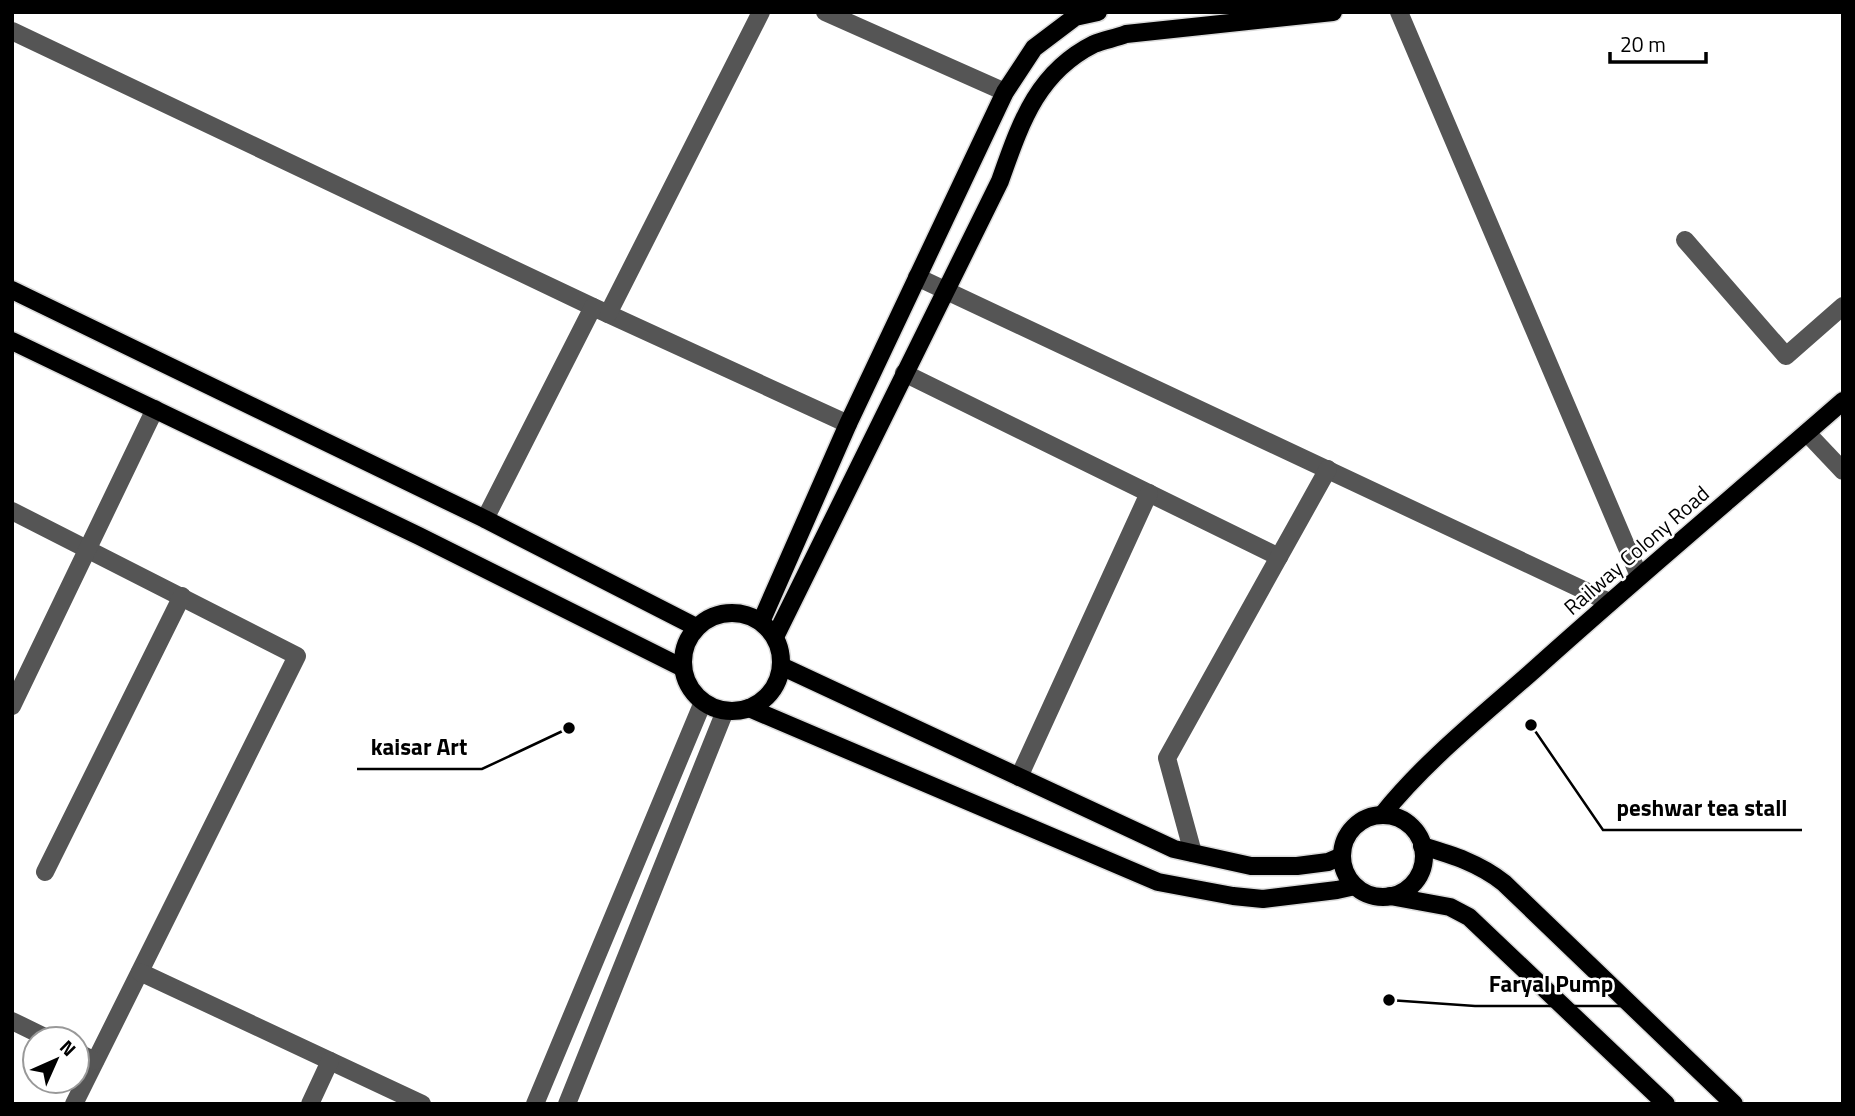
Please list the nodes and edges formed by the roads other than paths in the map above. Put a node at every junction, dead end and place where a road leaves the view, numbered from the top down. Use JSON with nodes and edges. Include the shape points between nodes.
{"nodes":[{"id":1,"x":761,"y":12,"type":"edge"},
{"id":2,"x":825,"y":12,"type":"edge"},
{"id":3,"x":1098,"y":12,"type":"edge"},
{"id":4,"x":1333,"y":12,"type":"edge"},
{"id":5,"x":1399,"y":12,"type":"edge"},
{"id":6,"x":13,"y":33,"type":"edge"},
{"id":7,"x":1004,"y":92,"type":"junction"},
{"id":8,"x":1685,"y":240,"type":"dead end"},
{"id":9,"x":917,"y":277,"type":"junction"},
{"id":10,"x":12,"y":290,"type":"edge"},
{"id":11,"x":945,"y":290,"type":"junction"},
{"id":12,"x":1843,"y":306,"type":"edge"},
{"id":13,"x":600,"y":310,"type":"junction"},
{"id":14,"x":12,"y":341,"type":"edge"},
{"id":15,"x":904,"y":373,"type":"junction"},
{"id":16,"x":1843,"y":401,"type":"edge"},
{"id":17,"x":155,"y":409,"type":"junction"},
{"id":18,"x":848,"y":424,"type":"junction"},
{"id":19,"x":1807,"y":433,"type":"junction"},
{"id":20,"x":1328,"y":470,"type":"junction"},
{"id":21,"x":1843,"y":471,"type":"edge"},
{"id":22,"x":1149,"y":493,"type":"junction"},
{"id":23,"x":12,"y":511,"type":"edge"},
{"id":24,"x":485,"y":519,"type":"junction"},
{"id":25,"x":88,"y":548,"type":"junction"},
{"id":26,"x":1279,"y":557,"type":"junction"},
{"id":27,"x":1639,"y":576,"type":"junction"},
{"id":28,"x":182,"y":596,"type":"junction"},
{"id":29,"x":1609,"y":602,"type":"junction"},
{"id":30,"x":761,"y":622,"type":"junction"},
{"id":31,"x":696,"y":627,"type":"junction"},
{"id":32,"x":775,"y":638,"type":"junction"},
{"id":33,"x":781,"y":666,"type":"junction"},
{"id":34,"x":683,"y":668,"type":"junction"},
{"id":35,"x":703,"y":702,"type":"junction"},
{"id":36,"x":12,"y":706,"type":"edge"},
{"id":37,"x":749,"y":708,"type":"junction"},
{"id":38,"x":725,"y":711,"type":"junction"},
{"id":39,"x":1019,"y":777,"type":"junction"},
{"id":40,"x":1382,"y":815,"type":"junction"},
{"id":41,"x":1422,"y":846,"type":"junction"},
{"id":42,"x":1193,"y":853,"type":"junction"},
{"id":43,"x":1342,"y":856,"type":"junction"},
{"id":44,"x":45,"y":872,"type":"dead end"},
{"id":45,"x":1355,"y":886,"type":"junction"},
{"id":46,"x":1390,"y":897,"type":"junction"},
{"id":47,"x":139,"y":972,"type":"junction"},
{"id":48,"x":91,"y":1059,"type":"edge"},
{"id":49,"x":95,"y":1061,"type":"junction"},
{"id":50,"x":330,"y":1061,"type":"junction"},
{"id":51,"x":74,"y":1104,"type":"edge"},
{"id":52,"x":310,"y":1104,"type":"edge"},
{"id":53,"x":422,"y":1104,"type":"edge"},
{"id":54,"x":536,"y":1104,"type":"edge"},
{"id":55,"x":566,"y":1104,"type":"edge"},
{"id":56,"x":1666,"y":1104,"type":"edge"},
{"id":57,"x":1734,"y":1104,"type":"edge"}],
"edges":[{"from":1,"to":13,"type":"street"},
{"from":2,"to":7,"type":"street"},
{"from":3,"to":7,"type":"main road","via":[[1074,17],[1034,48]]},
{"from":4,"to":11,"type":"main road","via":[[1126,34],[1095,44],[1070,61],[1041,87],[1023,119],[1000,181]]},
{"from":5,"to":27,"type":"street"},
{"from":6,"to":13,"type":"street"},
{"from":7,"to":9,"type":"main road"},
{"from":8,"to":12,"type":"street","via":[[1786,356]]},
{"from":9,"to":11,"type":"street"},
{"from":9,"to":18,"type":"main road"},
{"from":10,"to":24,"type":"main road"},
{"from":11,"to":15,"type":"main road"},
{"from":11,"to":20,"type":"street"},
{"from":13,"to":18,"type":"street"},
{"from":13,"to":24,"type":"street"},
{"from":14,"to":17,"type":"main road"},
{"from":15,"to":22,"type":"street"},
{"from":15,"to":32,"type":"main road"},
{"from":16,"to":19,"type":"main road","name":"Railway Colony Road"},
{"from":17,"to":25,"type":"street"},
{"from":17,"to":34,"type":"main road"},
{"from":18,"to":30,"type":"main road"},
{"from":19,"to":21,"type":"street"},
{"from":19,"to":27,"type":"main road","name":"Railway Colony Road"},
{"from":20,"to":26,"type":"street"},
{"from":20,"to":29,"type":"street"},
{"from":22,"to":26,"type":"street"},
{"from":22,"to":39,"type":"street"},
{"from":23,"to":25,"type":"street"},
{"from":24,"to":31,"type":"main road"},
{"from":25,"to":28,"type":"street"},
{"from":25,"to":36,"type":"street"},
{"from":26,"to":42,"type":"street","via":[[1167,758]]},
{"from":27,"to":29,"type":"main road","name":"Railway Colony Road"},
{"from":28,"to":44,"type":"street"},
{"from":28,"to":47,"type":"street","via":[[297,656]]},
{"from":29,"to":40,"type":"main road","name":"Railway Colony Road","via":[[1461,734]]},
{"from":30,"to":31,"type":"main road","via":[[735,612]]},
{"from":30,"to":32,"type":"main road"},
{"from":31,"to":34,"type":"main road","via":[[687,639]]},
{"from":32,"to":33,"type":"main road"},
{"from":33,"to":37,"type":"main road","via":[[771,692]]},
{"from":33,"to":39,"type":"main road"},
{"from":34,"to":35,"type":"main road"},
{"from":35,"to":38,"type":"main road"},
{"from":35,"to":54,"type":"street"},
{"from":37,"to":38,"type":"main road"},
{"from":37,"to":45,"type":"main road","via":[[1158,882],[1263,899]]},
{"from":38,"to":55,"type":"street"},
{"from":39,"to":42,"type":"main road","via":[[1174,849]]},
{"from":40,"to":41,"type":"main road","via":[[1403,821]]},
{"from":40,"to":43,"type":"main road","via":[[1349,832]]},
{"from":41,"to":46,"type":"main road","via":[[1423,863],[1417,879]]},
{"from":41,"to":57,"type":"main road","via":[[1463,859],[1504,883]]},
{"from":42,"to":43,"type":"main road","via":[[1251,866],[1297,866]]},
{"from":43,"to":45,"type":"main road"},
{"from":45,"to":46,"type":"main road","via":[[1377,897]]},
{"from":46,"to":56,"type":"main road","via":[[1450,907],[1469,917]]},
{"from":47,"to":49,"type":"street"},
{"from":47,"to":50,"type":"street"},
{"from":48,"to":49,"type":"street"},
{"from":49,"to":51,"type":"street"},
{"from":50,"to":52,"type":"street"},
{"from":50,"to":53,"type":"street"}]}
